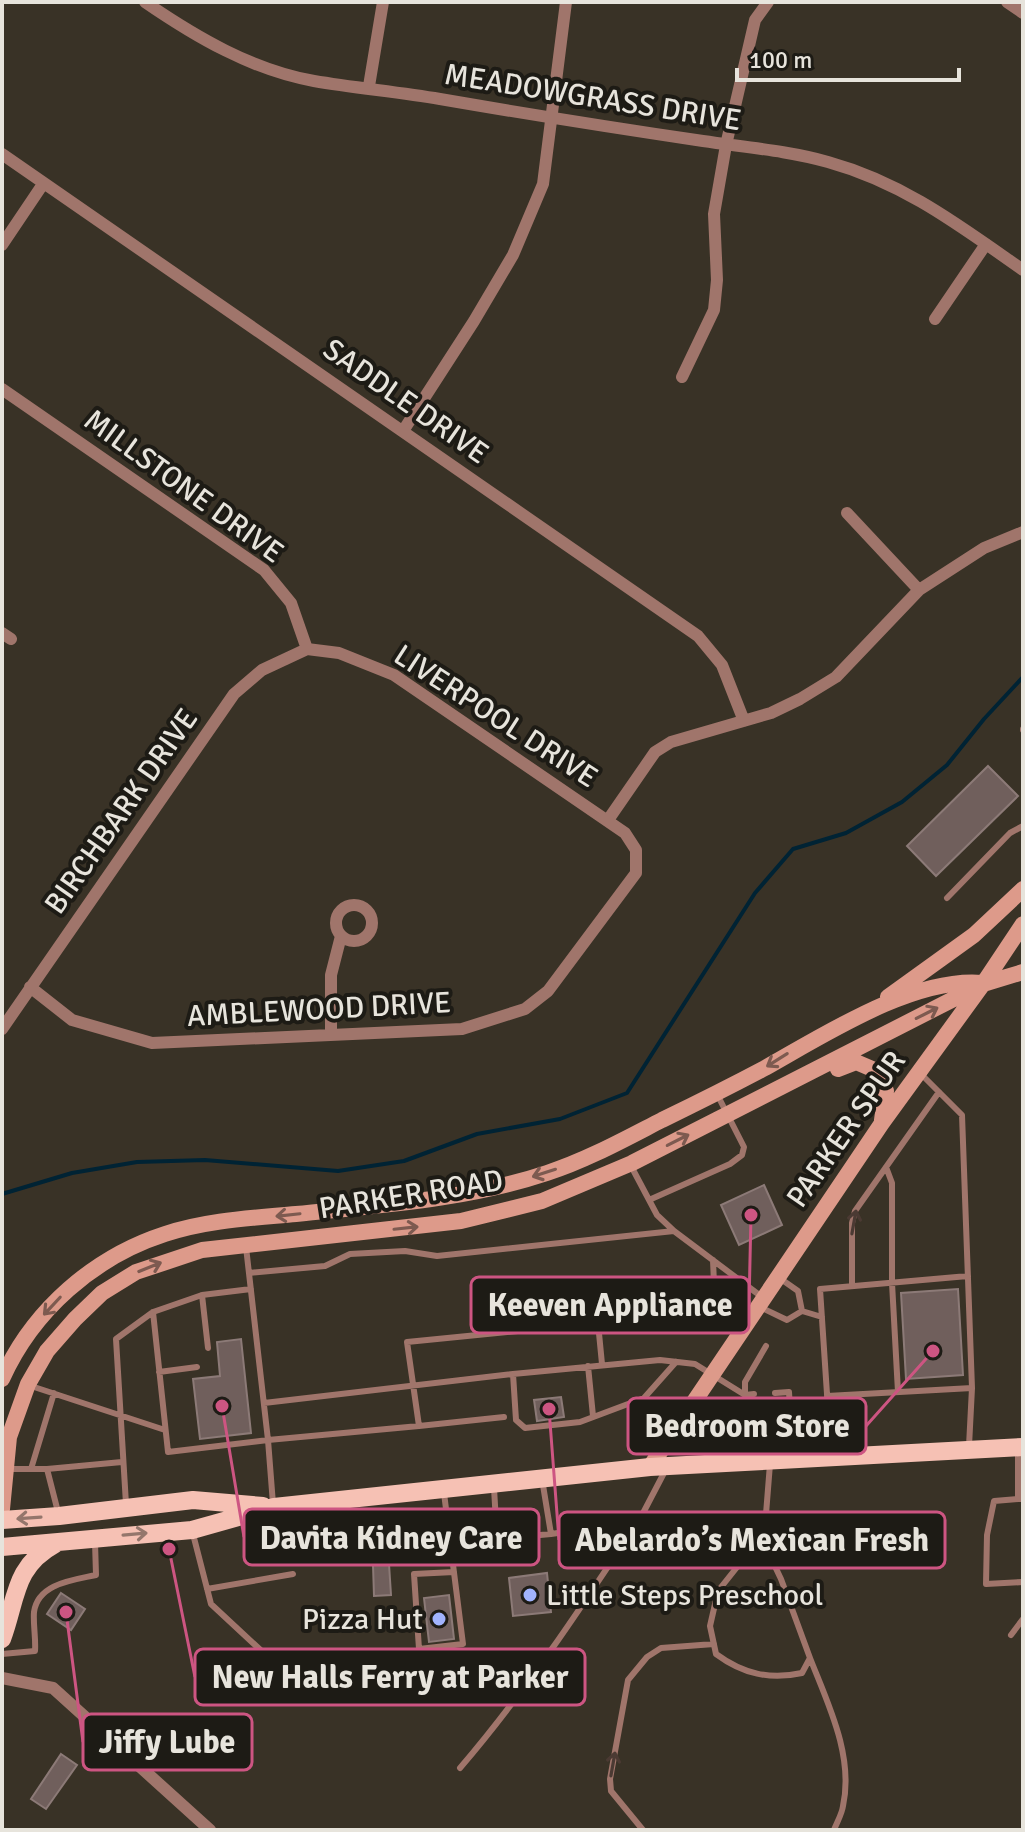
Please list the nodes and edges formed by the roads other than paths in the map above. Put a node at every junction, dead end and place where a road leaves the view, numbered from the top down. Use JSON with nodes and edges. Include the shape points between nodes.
{"nodes":[{"id":1,"x":145,"y":2,"type":"edge"},
{"id":2,"x":383,"y":2,"type":"edge"},
{"id":3,"x":566,"y":2,"type":"edge"},
{"id":4,"x":768,"y":2,"type":"edge"},
{"id":5,"x":1007,"y":2,"type":"edge"},
{"id":6,"x":1023,"y":13,"type":"edge"},
{"id":7,"x":369,"y":86,"type":"junction"},
{"id":8,"x":552,"y":118,"type":"junction"},
{"id":9,"x":726,"y":145,"type":"junction"},
{"id":10,"x":2,"y":154,"type":"edge"},
{"id":11,"x":43,"y":184,"type":"junction"},
{"id":12,"x":986,"y":244,"type":"junction"},
{"id":13,"x":2,"y":245,"type":"edge"},
{"id":14,"x":1023,"y":270,"type":"edge"},
{"id":15,"x":935,"y":319,"type":"dead end"},
{"id":16,"x":682,"y":377,"type":"dead end"},
{"id":17,"x":2,"y":389,"type":"edge"},
{"id":18,"x":403,"y":431,"type":"junction"},
{"id":19,"x":847,"y":513,"type":"dead end"},
{"id":20,"x":1023,"y":532,"type":"edge"},
{"id":21,"x":919,"y":590,"type":"junction"},
{"id":22,"x":307,"y":649,"type":"junction"},
{"id":23,"x":744,"y":721,"type":"junction"},
{"id":24,"x":608,"y":820,"type":"junction"},
{"id":25,"x":1023,"y":826,"type":"edge"},
{"id":26,"x":1023,"y":889,"type":"edge"},
{"id":27,"x":947,"y":898,"type":"dead end"},
{"id":28,"x":1022,"y":931,"type":"edge"},
{"id":29,"x":341,"y":936,"type":"dead end"},
{"id":30,"x":1023,"y":972,"type":"edge"},
{"id":31,"x":983,"y":984,"type":"junction"},
{"id":32,"x":30,"y":987,"type":"junction"},
{"id":33,"x":847,"y":1024,"type":"junction"},
{"id":34,"x":2,"y":1029,"type":"edge"},
{"id":35,"x":331,"y":1035,"type":"junction"},
{"id":36,"x":919,"y":1072,"type":"junction"},
{"id":37,"x":939,"y":1092,"type":"junction"},
{"id":38,"x":717,"y":1093,"type":"junction"},
{"id":39,"x":755,"y":1101,"type":"junction"},
{"id":40,"x":729,"y":1115,"type":"junction"},
{"id":41,"x":882,"y":1123,"type":"junction"},
{"id":42,"x":630,"y":1164,"type":"junction"},
{"id":43,"x":886,"y":1167,"type":"junction"},
{"id":44,"x":649,"y":1200,"type":"junction"},
{"id":45,"x":674,"y":1231,"type":"junction"},
{"id":46,"x":246,"y":1245,"type":"junction"},
{"id":47,"x":713,"y":1260,"type":"junction"},
{"id":48,"x":249,"y":1273,"type":"junction"},
{"id":49,"x":968,"y":1276,"type":"junction"},
{"id":50,"x":778,"y":1277,"type":"junction"},
{"id":51,"x":892,"y":1283,"type":"junction"},
{"id":52,"x":852,"y":1286,"type":"junction"},
{"id":53,"x":251,"y":1289,"type":"junction"},
{"id":54,"x":202,"y":1295,"type":"junction"},
{"id":55,"x":761,"y":1302,"type":"junction"},
{"id":56,"x":802,"y":1311,"type":"junction"},
{"id":57,"x":153,"y":1312,"type":"junction"},
{"id":58,"x":822,"y":1317,"type":"junction"},
{"id":59,"x":716,"y":1331,"type":"dead end"},
{"id":60,"x":766,"y":1346,"type":"dead end"},
{"id":61,"x":208,"y":1348,"type":"dead end"},
{"id":62,"x":676,"y":1362,"type":"junction"},
{"id":63,"x":602,"y":1364,"type":"junction"},
{"id":64,"x":588,"y":1366,"type":"junction"},
{"id":65,"x":197,"y":1367,"type":"dead end"},
{"id":66,"x":159,"y":1372,"type":"junction"},
{"id":67,"x":513,"y":1374,"type":"junction"},
{"id":68,"x":3,"y":1375,"type":"edge"},
{"id":69,"x":712,"y":1375,"type":"junction"},
{"id":70,"x":28,"y":1384,"type":"junction"},
{"id":71,"x":412,"y":1386,"type":"junction"},
{"id":72,"x":972,"y":1388,"type":"junction"},
{"id":73,"x":898,"y":1392,"type":"junction"},
{"id":74,"x":54,"y":1393,"type":"junction"},
{"id":75,"x":775,"y":1393,"type":"dead end"},
{"id":76,"x":754,"y":1394,"type":"dead end"},
{"id":77,"x":745,"y":1395,"type":"junction"},
{"id":78,"x":827,"y":1396,"type":"junction"},
{"id":79,"x":264,"y":1403,"type":"junction"},
{"id":80,"x":790,"y":1411,"type":"junction"},
{"id":81,"x":776,"y":1412,"type":"dead end"},
{"id":82,"x":755,"y":1413,"type":"dead end"},
{"id":83,"x":746,"y":1414,"type":"junction"},
{"id":84,"x":120,"y":1415,"type":"junction"},
{"id":85,"x":593,"y":1416,"type":"junction"},
{"id":86,"x":504,"y":1417,"type":"dead end"},
{"id":87,"x":791,"y":1422,"type":"junction"},
{"id":88,"x":777,"y":1423,"type":"dead end"},
{"id":89,"x":746,"y":1425,"type":"junction"},
{"id":90,"x":755,"y":1425,"type":"dead end"},
{"id":91,"x":419,"y":1426,"type":"junction"},
{"id":92,"x":165,"y":1430,"type":"junction"},
{"id":93,"x":268,"y":1440,"type":"junction"},
{"id":94,"x":1020,"y":1447,"type":"edge"},
{"id":95,"x":968,"y":1450,"type":"junction"},
{"id":96,"x":831,"y":1457,"type":"junction"},
{"id":97,"x":794,"y":1459,"type":"junction"},
{"id":98,"x":770,"y":1461,"type":"junction"},
{"id":99,"x":122,"y":1462,"type":"junction"},
{"id":100,"x":748,"y":1462,"type":"junction"},
{"id":101,"x":658,"y":1467,"type":"junction"},
{"id":102,"x":6,"y":1469,"type":"junction"},
{"id":103,"x":31,"y":1469,"type":"junction"},
{"id":104,"x":47,"y":1469,"type":"junction"},
{"id":105,"x":542,"y":1479,"type":"junction"},
{"id":106,"x":493,"y":1484,"type":"junction"},
{"id":107,"x":444,"y":1489,"type":"junction"},
{"id":108,"x":1020,"y":1499,"type":"edge"},
{"id":109,"x":274,"y":1507,"type":"junction"},
{"id":110,"x":126,"y":1508,"type":"junction"},
{"id":111,"x":2,"y":1509,"type":"edge"},
{"id":112,"x":59,"y":1516,"type":"junction"},
{"id":113,"x":641,"y":1517,"type":"junction"},
{"id":114,"x":2,"y":1520,"type":"edge"},
{"id":115,"x":192,"y":1530,"type":"junction"},
{"id":116,"x":551,"y":1534,"type":"junction"},
{"id":117,"x":761,"y":1537,"type":"junction"},
{"id":118,"x":95,"y":1539,"type":"junction"},
{"id":119,"x":57,"y":1543,"type":"junction"},
{"id":120,"x":2,"y":1547,"type":"edge"},
{"id":121,"x":454,"y":1572,"type":"junction"},
{"id":122,"x":293,"y":1574,"type":"dead end"},
{"id":123,"x":1023,"y":1582,"type":"edge"},
{"id":124,"x":207,"y":1589,"type":"junction"},
{"id":125,"x":1023,"y":1619,"type":"edge"},
{"id":126,"x":1011,"y":1635,"type":"dead end"},
{"id":127,"x":2,"y":1639,"type":"edge"},
{"id":128,"x":714,"y":1644,"type":"junction"},
{"id":129,"x":2,"y":1654,"type":"edge"},
{"id":130,"x":810,"y":1658,"type":"junction"},
{"id":131,"x":310,"y":1665,"type":"dead end"},
{"id":132,"x":2,"y":1678,"type":"edge"},
{"id":133,"x":460,"y":1768,"type":"dead end"},
{"id":134,"x":210,"y":1830,"type":"edge"},
{"id":135,"x":643,"y":1830,"type":"edge"},
{"id":136,"x":834,"y":1830,"type":"edge"}],
"edges":[{"from":1,"to":7,"type":"street","name":"MEADOWGRASS DRIVE","via":[[221,50],[260,65],[312,80]]},
{"from":2,"to":7,"type":"street"},
{"from":3,"to":8,"type":"street"},
{"from":4,"to":9,"type":"street","via":[[755,20]]},
{"from":5,"to":6,"type":"street"},
{"from":7,"to":8,"type":"street","name":"MEADOWGRASS DRIVE"},
{"from":8,"to":9,"type":"street","name":"MEADOWGRASS DRIVE"},
{"from":8,"to":18,"type":"street","via":[[543,184],[513,255]]},
{"from":9,"to":12,"type":"street","name":"MEADOWGRASS DRIVE","via":[[827,161],[899,188]]},
{"from":9,"to":16,"type":"street","via":[[714,214],[714,310]]},
{"from":10,"to":11,"type":"street","name":"SADDLE DRIVE"},
{"from":11,"to":13,"type":"street"},
{"from":11,"to":18,"type":"street","name":"SADDLE DRIVE"},
{"from":12,"to":14,"type":"street","name":"MEADOWGRASS DRIVE"},
{"from":12,"to":15,"type":"street"},
{"from":17,"to":22,"type":"street","name":"MILLSTONE DRIVE","via":[[264,570],[291,603]]},
{"from":18,"to":23,"type":"street","name":"SADDLE DRIVE","via":[[698,636],[722,665]]},
{"from":19,"to":21,"type":"street"},
{"from":20,"to":21,"type":"street","via":[[984,548]]},
{"from":21,"to":23,"type":"street","via":[[836,677],[786,706]]},
{"from":22,"to":24,"type":"street","name":"LIVERPOOL DRIVE","via":[[339,653],[394,675]]},
{"from":22,"to":32,"type":"street","name":"BIRCHBARK DRIVE","via":[[262,670],[234,694]]},
{"from":23,"to":24,"type":"street","via":[[671,742],[655,752]]},
{"from":24,"to":35,"type":"street","name":"AMBLEWOOD DRIVE","via":[[636,850],[636,873],[537,1000],[525,1009],[462,1029]]},
{"from":25,"to":27,"type":"lane"},
{"from":26,"to":33,"type":"main road","name":"PARKER ROAD","via":[[974,935]]},
{"from":28,"to":31,"type":"main road","name":"PARKER ROAD"},
{"from":29,"to":35,"type":"street","via":[[331,975]]},
{"from":30,"to":31,"type":"main road"},
{"from":31,"to":33,"type":"main road","name":"PARKER ROAD","via":[[959,981],[928,989]]},
{"from":31,"to":36,"type":"main road","name":"PARKER SPUR"},
{"from":39,"to":31,"type":"main road","name":"PARKER ROAD","one_way":true},
{"from":32,"to":34,"type":"street","name":"BIRCHBARK DRIVE"},
{"from":32,"to":35,"type":"street","name":"AMBLEWOOD DRIVE","via":[[72,1020],[152,1043]]},
{"from":33,"to":38,"type":"main road","name":"PARKER ROAD","one_way":true},
{"from":36,"to":37,"type":"lane"},
{"from":36,"to":41,"type":"main road","name":"PARKER SPUR"},
{"from":37,"to":43,"type":"lane"},
{"from":37,"to":49,"type":"lane","via":[[962,1115]]},
{"from":38,"to":40,"type":"lane"},
{"from":38,"to":68,"type":"main road","name":"PARKER ROAD","one_way":true,"via":[[593,1155],[485,1191],[234,1220],[163,1234],[120,1252],[58,1299],[36,1322]]},
{"from":39,"to":40,"type":"main road","name":"PARKER ROAD"},
{"from":39,"to":41,"type":"main road","via":[[856,1062],[877,1071],[886,1091]]},
{"from":42,"to":40,"type":"main road","name":"PARKER ROAD","one_way":true},
{"from":40,"to":44,"type":"lane","via":[[744,1147],[742,1155]]},
{"from":41,"to":50,"type":"main road","name":"PARKER SPUR"},
{"from":42,"to":44,"type":"lane"},
{"from":46,"to":42,"type":"main road","name":"PARKER ROAD","one_way":true,"via":[[461,1221],[542,1201]]},
{"from":43,"to":51,"type":"lane","via":[[892,1183]]},
{"from":52,"to":43,"type":"lane","one_way":true,"via":[[855,1211]]},
{"from":44,"to":45,"type":"lane"},
{"from":45,"to":47,"type":"lane"},
{"from":45,"to":48,"type":"lane","via":[[437,1256],[405,1251],[350,1254],[325,1266]]},
{"from":46,"to":48,"type":"lane"},
{"from":70,"to":46,"type":"main road","name":"PARKER ROAD","one_way":true,"via":[[47,1351],[102,1293],[169,1259]]},
{"from":47,"to":55,"type":"lane"},
{"from":47,"to":59,"type":"lane"},
{"from":48,"to":53,"type":"lane"},
{"from":49,"to":51,"type":"lane"},
{"from":49,"to":72,"type":"lane"},
{"from":50,"to":55,"type":"main road","name":"PARKER SPUR"},
{"from":50,"to":56,"type":"lane","via":[[798,1291]]},
{"from":51,"to":52,"type":"lane"},
{"from":51,"to":73,"type":"lane"},
{"from":52,"to":58,"type":"lane","via":[[820,1289]]},
{"from":53,"to":54,"type":"lane"},
{"from":53,"to":79,"type":"lane"},
{"from":54,"to":57,"type":"lane"},
{"from":54,"to":61,"type":"lane"},
{"from":55,"to":56,"type":"lane","via":[[787,1320]]},
{"from":55,"to":69,"type":"main road","name":"PARKER SPUR"},
{"from":56,"to":58,"type":"lane"},
{"from":57,"to":66,"type":"lane"},
{"from":57,"to":84,"type":"lane","via":[[116,1339]]},
{"from":58,"to":78,"type":"lane"},
{"from":60,"to":77,"type":"lane","via":[[745,1382]]},
{"from":62,"to":63,"type":"lane"},
{"from":62,"to":69,"type":"lane","via":[[695,1364]]},
{"from":62,"to":85,"type":"lane","via":[[644,1398]]},
{"from":63,"to":64,"type":"lane"},
{"from":63,"to":71,"type":"lane","via":[[598,1323],[407,1342]]},
{"from":64,"to":67,"type":"lane"},
{"from":64,"to":85,"type":"lane"},
{"from":65,"to":66,"type":"lane"},
{"from":66,"to":92,"type":"lane"},
{"from":67,"to":71,"type":"lane"},
{"from":67,"to":85,"type":"lane","via":[[516,1420],[525,1428]]},
{"from":68,"to":70,"type":"main road"},
{"from":69,"to":77,"type":"lane"},
{"from":69,"to":101,"type":"main road","name":"PARKER SPUR"},
{"from":70,"to":74,"type":"lane"},
{"from":70,"to":102,"type":"main road","name":"PARKER ROAD","via":[[9,1437]]},
{"from":71,"to":79,"type":"lane"},
{"from":71,"to":91,"type":"lane"},
{"from":72,"to":73,"type":"lane"},
{"from":72,"to":95,"type":"lane"},
{"from":73,"to":78,"type":"lane"},
{"from":74,"to":84,"type":"lane"},
{"from":74,"to":103,"type":"lane"},
{"from":75,"to":80,"type":"lane","via":[[789,1392]]},
{"from":76,"to":77,"type":"lane"},
{"from":77,"to":83,"type":"lane"},
{"from":78,"to":96,"type":"lane"},
{"from":79,"to":93,"type":"lane"},
{"from":80,"to":81,"type":"lane"},
{"from":80,"to":87,"type":"lane"},
{"from":82,"to":83,"type":"lane"},
{"from":83,"to":89,"type":"lane"},
{"from":84,"to":92,"type":"lane"},
{"from":84,"to":99,"type":"lane"},
{"from":86,"to":91,"type":"lane"},
{"from":87,"to":88,"type":"lane"},
{"from":87,"to":97,"type":"lane"},
{"from":89,"to":90,"type":"lane"},
{"from":89,"to":100,"type":"lane"},
{"from":91,"to":93,"type":"lane"},
{"from":92,"to":93,"type":"lane","via":[[168,1452]]},
{"from":93,"to":109,"type":"lane"},
{"from":94,"to":95,"type":"main road"},
{"from":94,"to":108,"type":"lane"},
{"from":95,"to":96,"type":"main road"},
{"from":96,"to":97,"type":"main road"},
{"from":97,"to":98,"type":"main road"},
{"from":98,"to":100,"type":"main road"},
{"from":98,"to":117,"type":"lane"},
{"from":99,"to":104,"type":"lane"},
{"from":99,"to":110,"type":"lane"},
{"from":100,"to":101,"type":"main road"},
{"from":101,"to":105,"type":"main road"},
{"from":101,"to":113,"type":"lane","via":[[657,1491]]},
{"from":102,"to":103,"type":"lane"},
{"from":102,"to":111,"type":"main road","name":"PARKER ROAD"},
{"from":103,"to":104,"type":"lane"},
{"from":104,"to":112,"type":"lane"},
{"from":105,"to":106,"type":"main road"},
{"from":105,"to":116,"type":"lane"},
{"from":106,"to":107,"type":"main road"},
{"from":106,"to":116,"type":"lane","via":[[497,1539]]},
{"from":107,"to":109,"type":"main road"},
{"from":107,"to":121,"type":"lane"},
{"from":108,"to":123,"type":"lane","via":[[994,1501],[986,1584]]},
{"from":109,"to":110,"type":"main road","via":[[193,1500]]},
{"from":109,"to":115,"type":"main road"},
{"from":110,"to":112,"type":"main road"},
{"from":112,"to":114,"type":"main road","one_way":true},
{"from":113,"to":116,"type":"lane"},
{"from":113,"to":133,"type":"lane"},
{"from":118,"to":115,"type":"main road","one_way":true},
{"from":115,"to":124,"type":"lane"},
{"from":117,"to":128,"type":"lane","via":[[718,1591],[710,1626]]},
{"from":117,"to":130,"type":"lane"},
{"from":118,"to":119,"type":"main road"},
{"from":118,"to":129,"type":"lane","via":[[96,1575],[55,1585],[43,1594],[34,1611],[35,1651]]},
{"from":119,"to":120,"type":"main road"},
{"from":119,"to":127,"type":"main road","via":[[30,1562],[21,1576]]},
{"from":121,"to":121,"type":"lane","via":[[463,1644],[419,1649],[414,1574]]},
{"from":122,"to":124,"type":"lane"},
{"from":124,"to":131,"type":"lane","via":[[211,1604],[281,1669]]},
{"from":125,"to":126,"type":"lane"},
{"from":128,"to":130,"type":"lane","via":[[716,1654],[736,1669],[781,1678],[802,1673]]},
{"from":135,"to":128,"type":"lane","one_way":true,"via":[[611,1791],[628,1680],[661,1648]]},
{"from":130,"to":136,"type":"lane","via":[[837,1727],[845,1770],[843,1806]]},
{"from":132,"to":134,"type":"street","via":[[53,1688]]}]}
